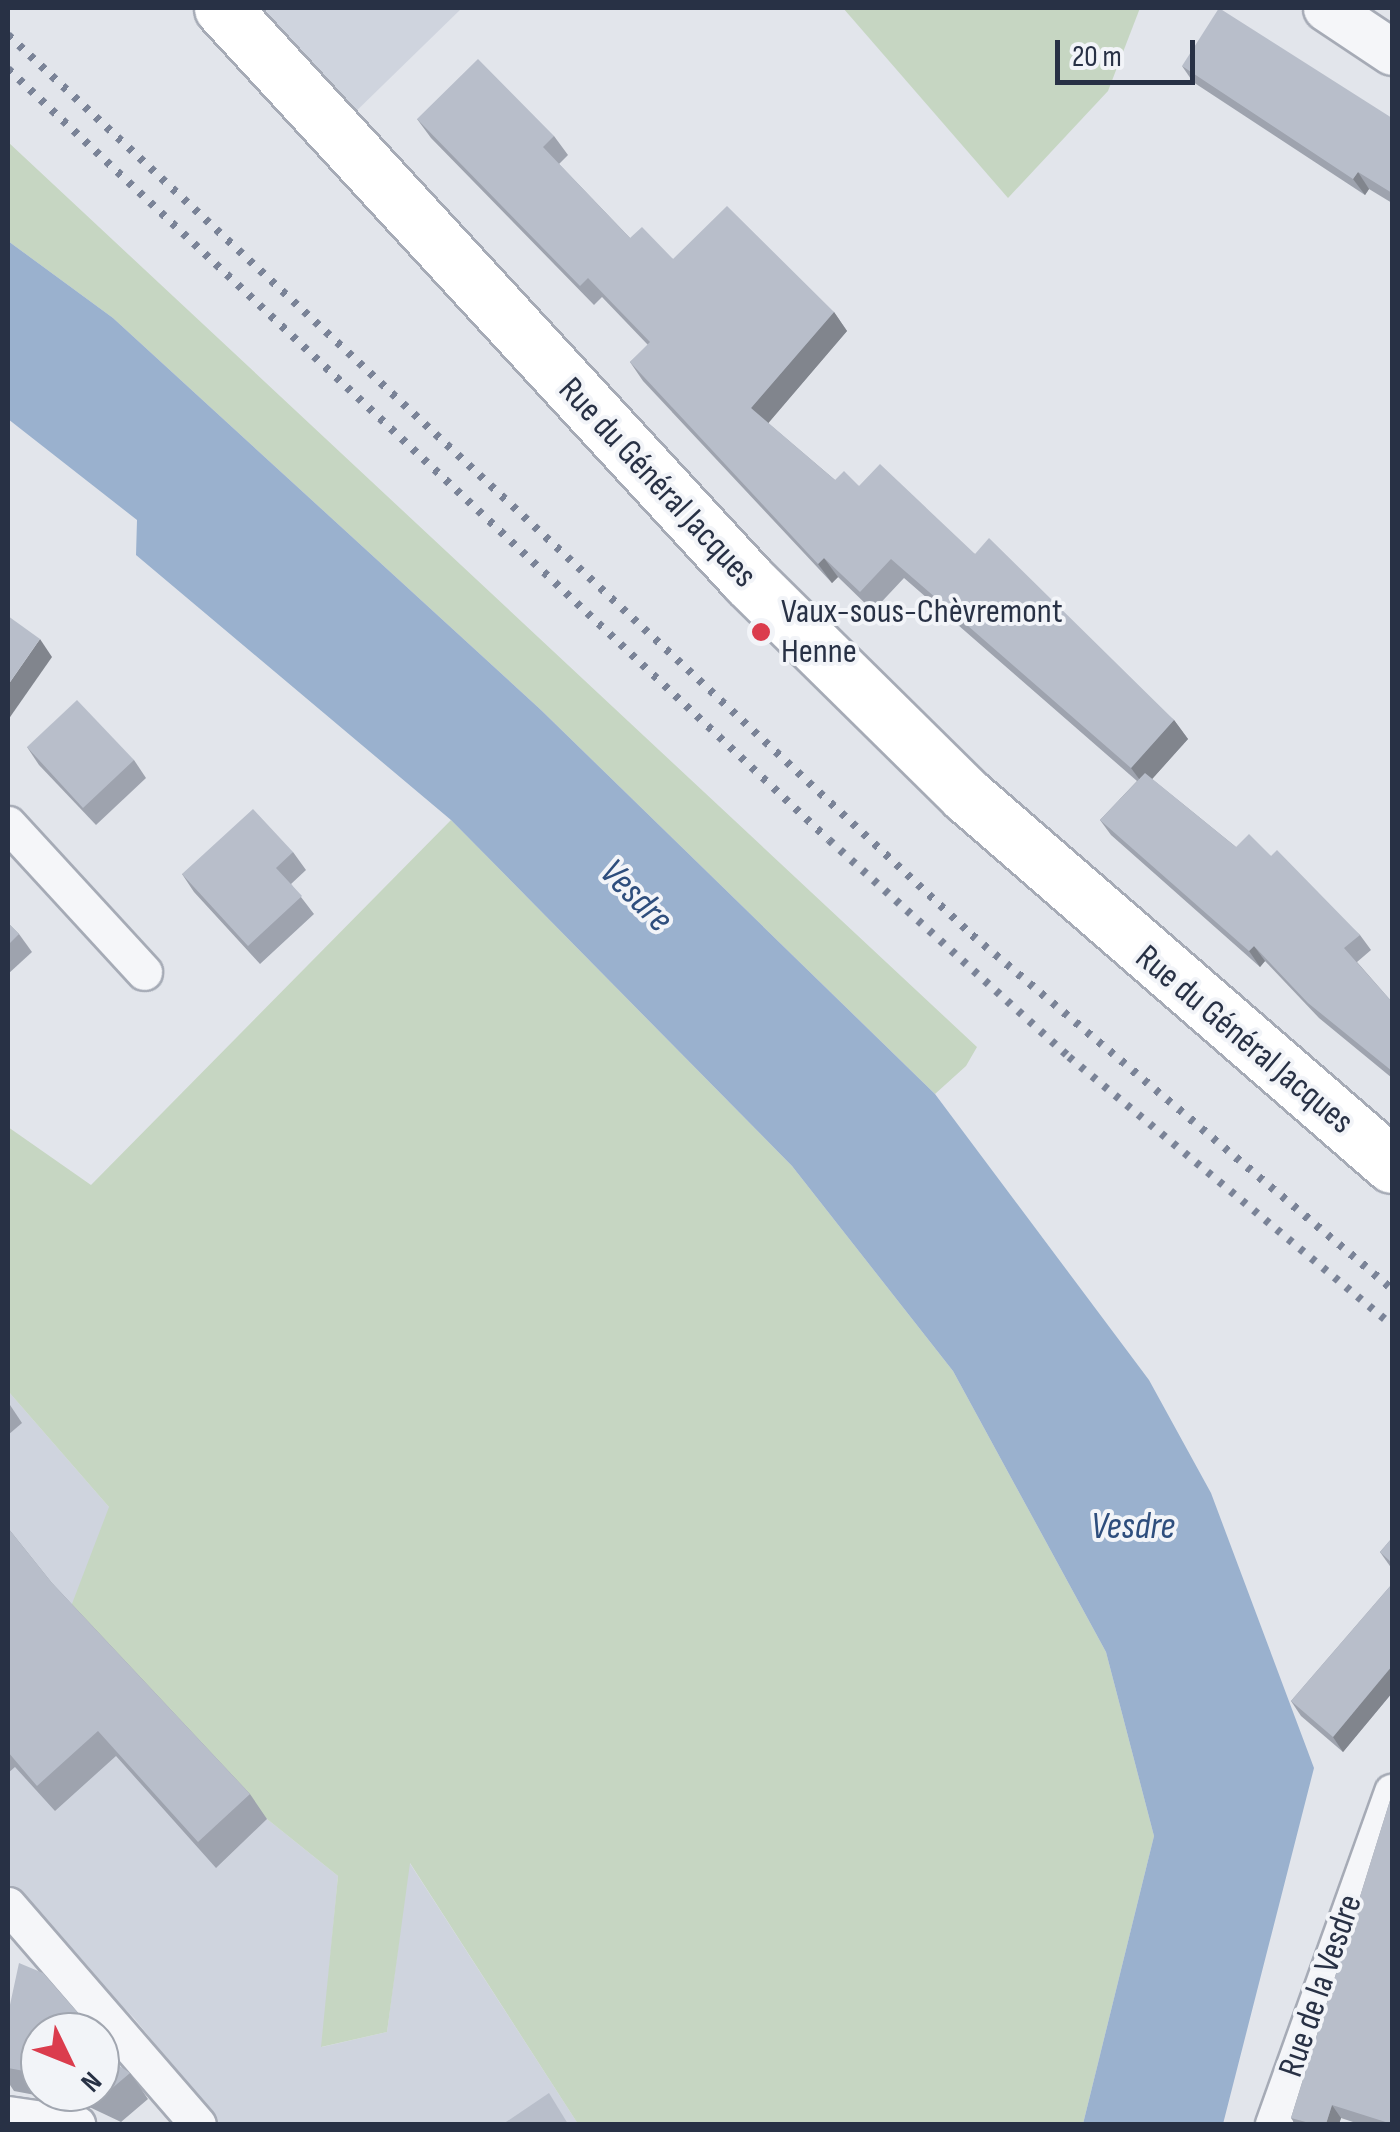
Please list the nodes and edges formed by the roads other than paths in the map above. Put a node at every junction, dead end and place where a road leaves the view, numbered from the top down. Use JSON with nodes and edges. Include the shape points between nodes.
{"nodes":[{"id":1,"x":222,"y":8,"type":"edge"},
{"id":2,"x":1326,"y":8,"type":"edge"},
{"id":3,"x":1392,"y":52,"type":"edge"},
{"id":4,"x":8,"y":824,"type":"edge"},
{"id":5,"x":144,"y":972,"type":"dead end"},
{"id":6,"x":1392,"y":1165,"type":"edge"},
{"id":7,"x":1392,"y":1792,"type":"edge"},
{"id":8,"x":12,"y":1914,"type":"edge"},
{"id":9,"x":8,"y":2114,"type":"edge"},
{"id":10,"x":77,"y":2124,"type":"edge"},
{"id":11,"x":198,"y":2124,"type":"edge"},
{"id":12,"x":1272,"y":2124,"type":"edge"}],
"edges":[{"from":1,"to":6,"type":"main road","name":"Rue du Général Jacques","via":[[749,581],[966,794]]},
{"from":2,"to":3,"type":"street"},
{"from":4,"to":5,"type":"street"},
{"from":7,"to":12,"type":"street","name":"Rue de la Vesdre"},
{"from":8,"to":11,"type":"street"},
{"from":9,"to":10,"type":"street"}]}
